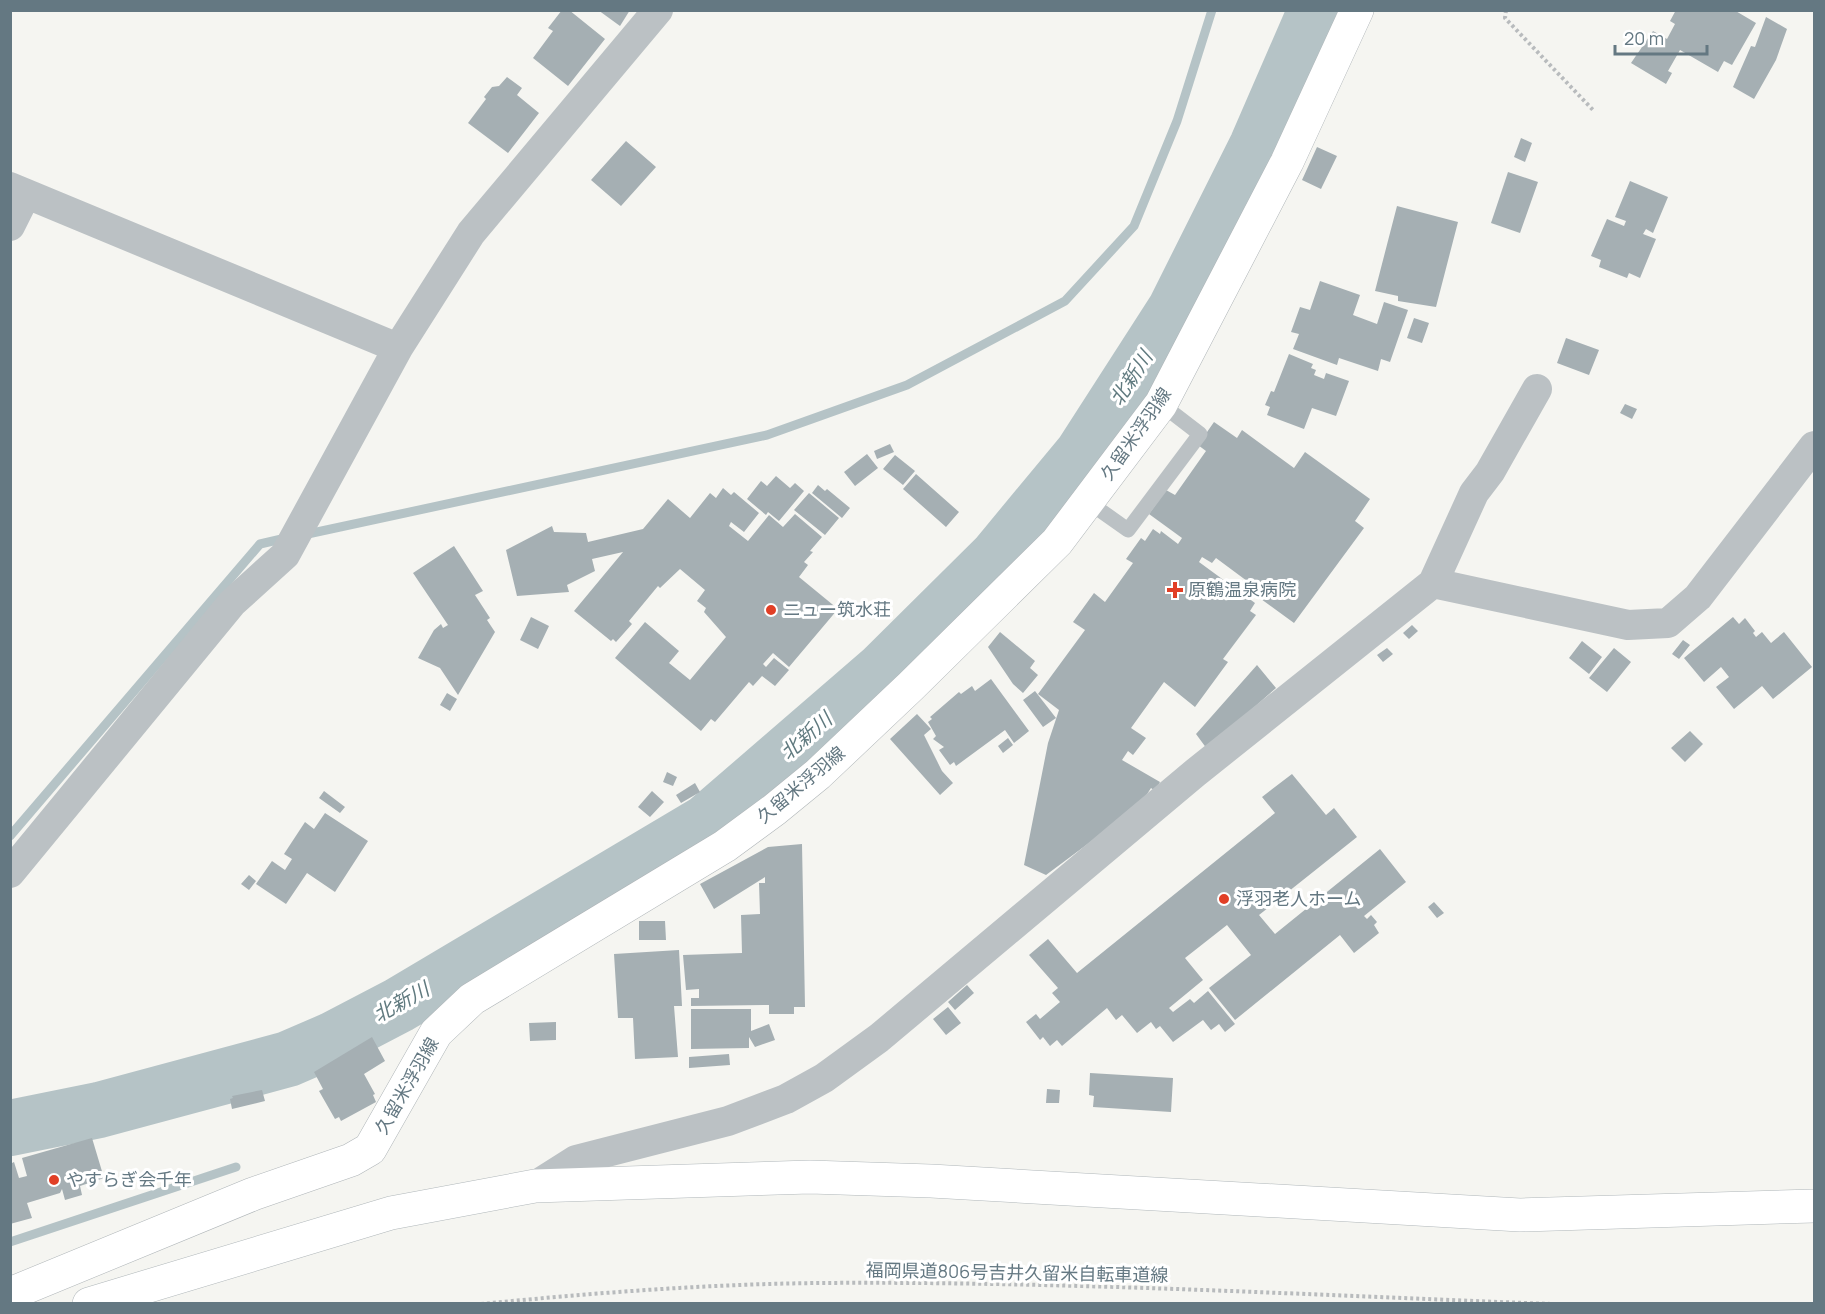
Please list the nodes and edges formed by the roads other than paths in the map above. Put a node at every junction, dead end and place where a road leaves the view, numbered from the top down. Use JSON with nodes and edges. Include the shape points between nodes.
{"nodes":[{"id":1,"x":658,"y":10,"type":"edge"},
{"id":2,"x":1357,"y":10,"type":"edge"},
{"id":3,"x":18,"y":190,"type":"edge"},
{"id":4,"x":10,"y":226,"type":"edge"},
{"id":5,"x":398,"y":348,"type":"junction"},
{"id":6,"x":1537,"y":389,"type":"dead end"},
{"id":7,"x":1161,"y":404,"type":"junction"},
{"id":8,"x":1815,"y":446,"type":"edge"},
{"id":9,"x":1087,"y":501,"type":"junction"},
{"id":10,"x":1433,"y":583,"type":"junction"},
{"id":11,"x":10,"y":873,"type":"edge"},
{"id":12,"x":535,"y":1186,"type":"junction"},
{"id":13,"x":1815,"y":1206,"type":"edge"},
{"id":14,"x":10,"y":1294,"type":"edge"},
{"id":15,"x":89,"y":1304,"type":"edge"}],
"edges":[{"from":1,"to":5,"type":"street","via":[[471,233]]},
{"from":2,"to":7,"type":"main road","name":"久留米浮羽線","via":[[1287,162]]},
{"from":3,"to":4,"type":"street"},
{"from":3,"to":5,"type":"street"},
{"from":5,"to":11,"type":"street","via":[[285,555],[232,603]]},
{"from":6,"to":10,"type":"street","via":[[1474,493]]},
{"from":7,"to":9,"type":"main road","name":"久留米浮羽線"},
{"from":7,"to":9,"type":"lane","via":[[1200,434],[1128,530]]},
{"from":8,"to":10,"type":"street","via":[[1698,597],[1668,623],[1628,625]]},
{"from":9,"to":14,"type":"main road","name":"久留米浮羽線","via":[[1058,542],[818,774],[774,810],[725,846],[472,999],[452,1015],[424,1052],[370,1149],[351,1160],[253,1194]]},
{"from":10,"to":12,"type":"street","via":[[1195,773],[879,1038],[824,1078],[786,1099],[728,1121],[576,1160]]},
{"from":12,"to":13,"type":"main road","via":[[832,1178],[1520,1215]]},
{"from":12,"to":15,"type":"main road","via":[[392,1213]]}]}
